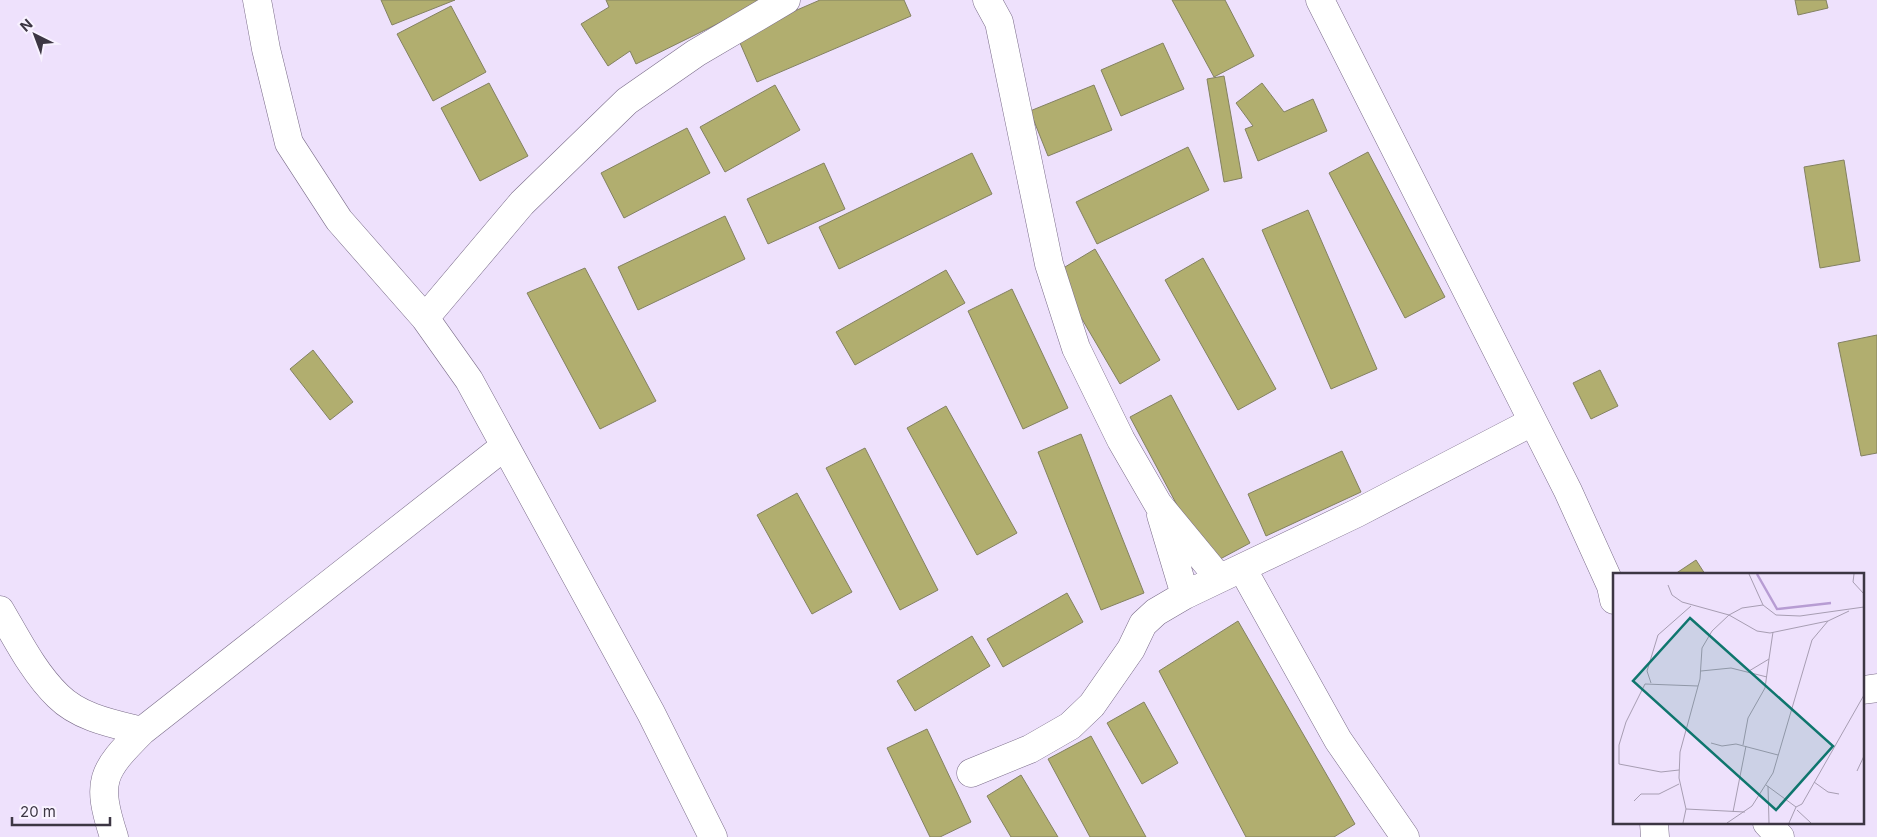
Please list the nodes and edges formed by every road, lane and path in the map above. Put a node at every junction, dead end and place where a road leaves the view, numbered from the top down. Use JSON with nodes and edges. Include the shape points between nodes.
{"nodes":[{"id":1,"x":258,"y":0,"type":"edge"},
{"id":2,"x":987,"y":0,"type":"edge"},
{"id":3,"x":1320,"y":0,"type":"edge"},
{"id":4,"x":780,"y":1,"type":"edge"},
{"id":5,"x":425,"y":318,"type":"junction"},
{"id":6,"x":1532,"y":422,"type":"junction"},
{"id":7,"x":505,"y":446,"type":"junction"},
{"id":8,"x":1158,"y":504,"type":"junction"},
{"id":9,"x":1231,"y":573,"type":"junction"},
{"id":10,"x":1185,"y":595,"type":"junction"},
{"id":11,"x":1613,"y":595,"type":"edge"},
{"id":12,"x":0,"y":610,"type":"edge"},
{"id":13,"x":1877,"y":688,"type":"edge"},
{"id":14,"x":1864,"y":690,"type":"edge"},
{"id":15,"x":142,"y":731,"type":"junction"},
{"id":16,"x":971,"y":773,"type":"dead end"},
{"id":17,"x":1654,"y":824,"type":"edge"},
{"id":18,"x":1768,"y":824,"type":"edge"},
{"id":19,"x":114,"y":837,"type":"edge"},
{"id":20,"x":713,"y":837,"type":"edge"},
{"id":21,"x":1404,"y":837,"type":"edge"},
{"id":22,"x":1656,"y":837,"type":"edge"},
{"id":23,"x":1780,"y":837,"type":"edge"}],
"edges":[{"from":1,"to":5,"type":"street","via":[[266,49],[289,143],[339,220]]},
{"from":2,"to":8,"type":"street","via":[[999,22],[1049,264],[1076,348],[1121,440]]},
{"from":3,"to":6,"type":"street"},
{"from":4,"to":5,"type":"street","via":[[627,101],[522,203]]},
{"from":5,"to":7,"type":"street","via":[[470,380]]},
{"from":6,"to":9,"type":"street","via":[[1357,513]]},
{"from":6,"to":11,"type":"street","via":[[1568,491]]},
{"from":7,"to":15,"type":"street"},
{"from":7,"to":20,"type":"street","via":[[651,713]]},
{"from":8,"to":9,"type":"street"},
{"from":8,"to":10,"type":"street"},
{"from":9,"to":10,"type":"street"},
{"from":9,"to":21,"type":"street"},
{"from":10,"to":16,"type":"street","via":[[1143,624],[1110,682],[1070,726],[1030,749]]},
{"from":12,"to":15,"type":"street","via":[[33,665],[58,697],[83,713]]},
{"from":13,"to":14,"type":"street"},
{"from":15,"to":19,"type":"street","via":[[118,755],[104,780],[104,806]]},
{"from":17,"to":22,"type":"street"},
{"from":18,"to":23,"type":"street"}]}
